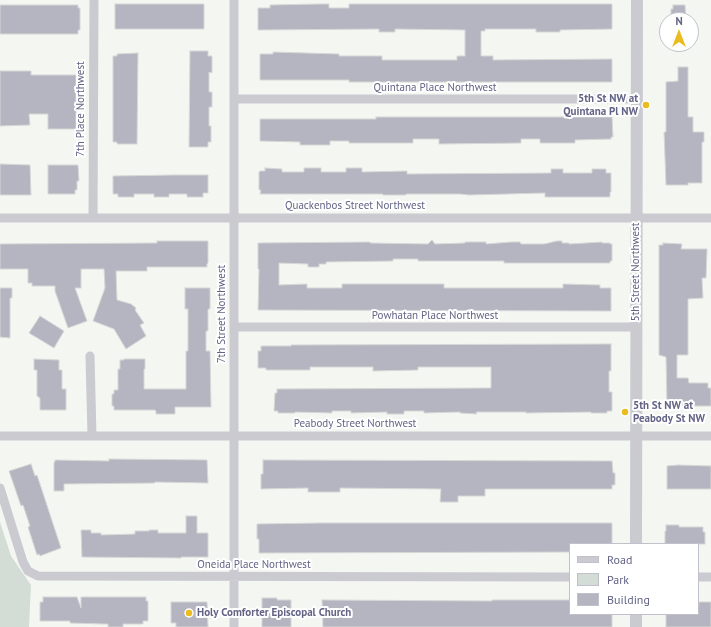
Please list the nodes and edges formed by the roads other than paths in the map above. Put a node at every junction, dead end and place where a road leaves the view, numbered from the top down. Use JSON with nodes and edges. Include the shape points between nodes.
{"nodes":[{"id":1,"x":94,"y":0,"type":"edge"},
{"id":2,"x":234,"y":0,"type":"edge"},
{"id":3,"x":637,"y":0,"type":"edge"},
{"id":4,"x":234,"y":99,"type":"junction"},
{"id":5,"x":636,"y":99,"type":"junction"},
{"id":6,"x":0,"y":218,"type":"edge"},
{"id":7,"x":93,"y":218,"type":"junction"},
{"id":8,"x":233,"y":218,"type":"junction"},
{"id":9,"x":636,"y":218,"type":"junction"},
{"id":10,"x":711,"y":218,"type":"edge"},
{"id":11,"x":234,"y":327,"type":"junction"},
{"id":12,"x":636,"y":327,"type":"junction"},
{"id":13,"x":90,"y":356,"type":"dead end"},
{"id":14,"x":0,"y":436,"type":"edge"},
{"id":15,"x":92,"y":436,"type":"junction"},
{"id":16,"x":233,"y":436,"type":"junction"},
{"id":17,"x":636,"y":436,"type":"junction"},
{"id":18,"x":711,"y":436,"type":"edge"},
{"id":19,"x":0,"y":488,"type":"edge"},
{"id":20,"x":636,"y":543,"type":"edge"},
{"id":21,"x":234,"y":577,"type":"junction"},
{"id":22,"x":569,"y":577,"type":"edge"},
{"id":23,"x":699,"y":577,"type":"edge"},
{"id":24,"x":711,"y":577,"type":"edge"},
{"id":25,"x":636,"y":615,"type":"edge"},
{"id":26,"x":234,"y":627,"type":"edge"},
{"id":27,"x":636,"y":627,"type":"edge"}],
"edges":[{"from":1,"to":7,"type":"street","name":"7th Place Northwest"},
{"from":2,"to":4,"type":"street","name":"7th Street Northwest"},
{"from":3,"to":5,"type":"street","name":"5th Street Northwest"},
{"from":4,"to":5,"type":"street","name":"Quintana Place Northwest"},
{"from":4,"to":8,"type":"street","name":"7th Street Northwest"},
{"from":5,"to":9,"type":"street","name":"5th Street Northwest"},
{"from":6,"to":7,"type":"street","name":"Quackenbos Street Northwest"},
{"from":7,"to":8,"type":"street","name":"Quackenbos Street Northwest"},
{"from":8,"to":9,"type":"street","name":"Quackenbos Street Northwest"},
{"from":8,"to":11,"type":"street","name":"7th Street Northwest"},
{"from":9,"to":10,"type":"street","name":"Quackenbos Street Northwest"},
{"from":9,"to":12,"type":"street","name":"5th Street Northwest"},
{"from":11,"to":12,"type":"street","name":"Powhatan Place Northwest"},
{"from":11,"to":16,"type":"street","name":"7th Street Northwest"},
{"from":12,"to":17,"type":"street","name":"5th Street Northwest"},
{"from":13,"to":15,"type":"street"},
{"from":14,"to":15,"type":"street","name":"Peabody Street Northwest"},
{"from":15,"to":16,"type":"street","name":"Peabody Street Northwest"},
{"from":16,"to":17,"type":"street","name":"Peabody Street Northwest"},
{"from":16,"to":21,"type":"street","name":"7th Street Northwest"},
{"from":17,"to":18,"type":"street","name":"Peabody Street Northwest"},
{"from":17,"to":20,"type":"street","name":"5th Street Northwest"},
{"from":19,"to":21,"type":"street","name":"Oneida Place Northwest","via":[[23,562],[33,574],[43,577]]},
{"from":21,"to":22,"type":"street","name":"Oneida Place Northwest"},
{"from":21,"to":26,"type":"street","name":"7th Street Northwest"},
{"from":23,"to":24,"type":"street"},
{"from":25,"to":27,"type":"street"}]}
